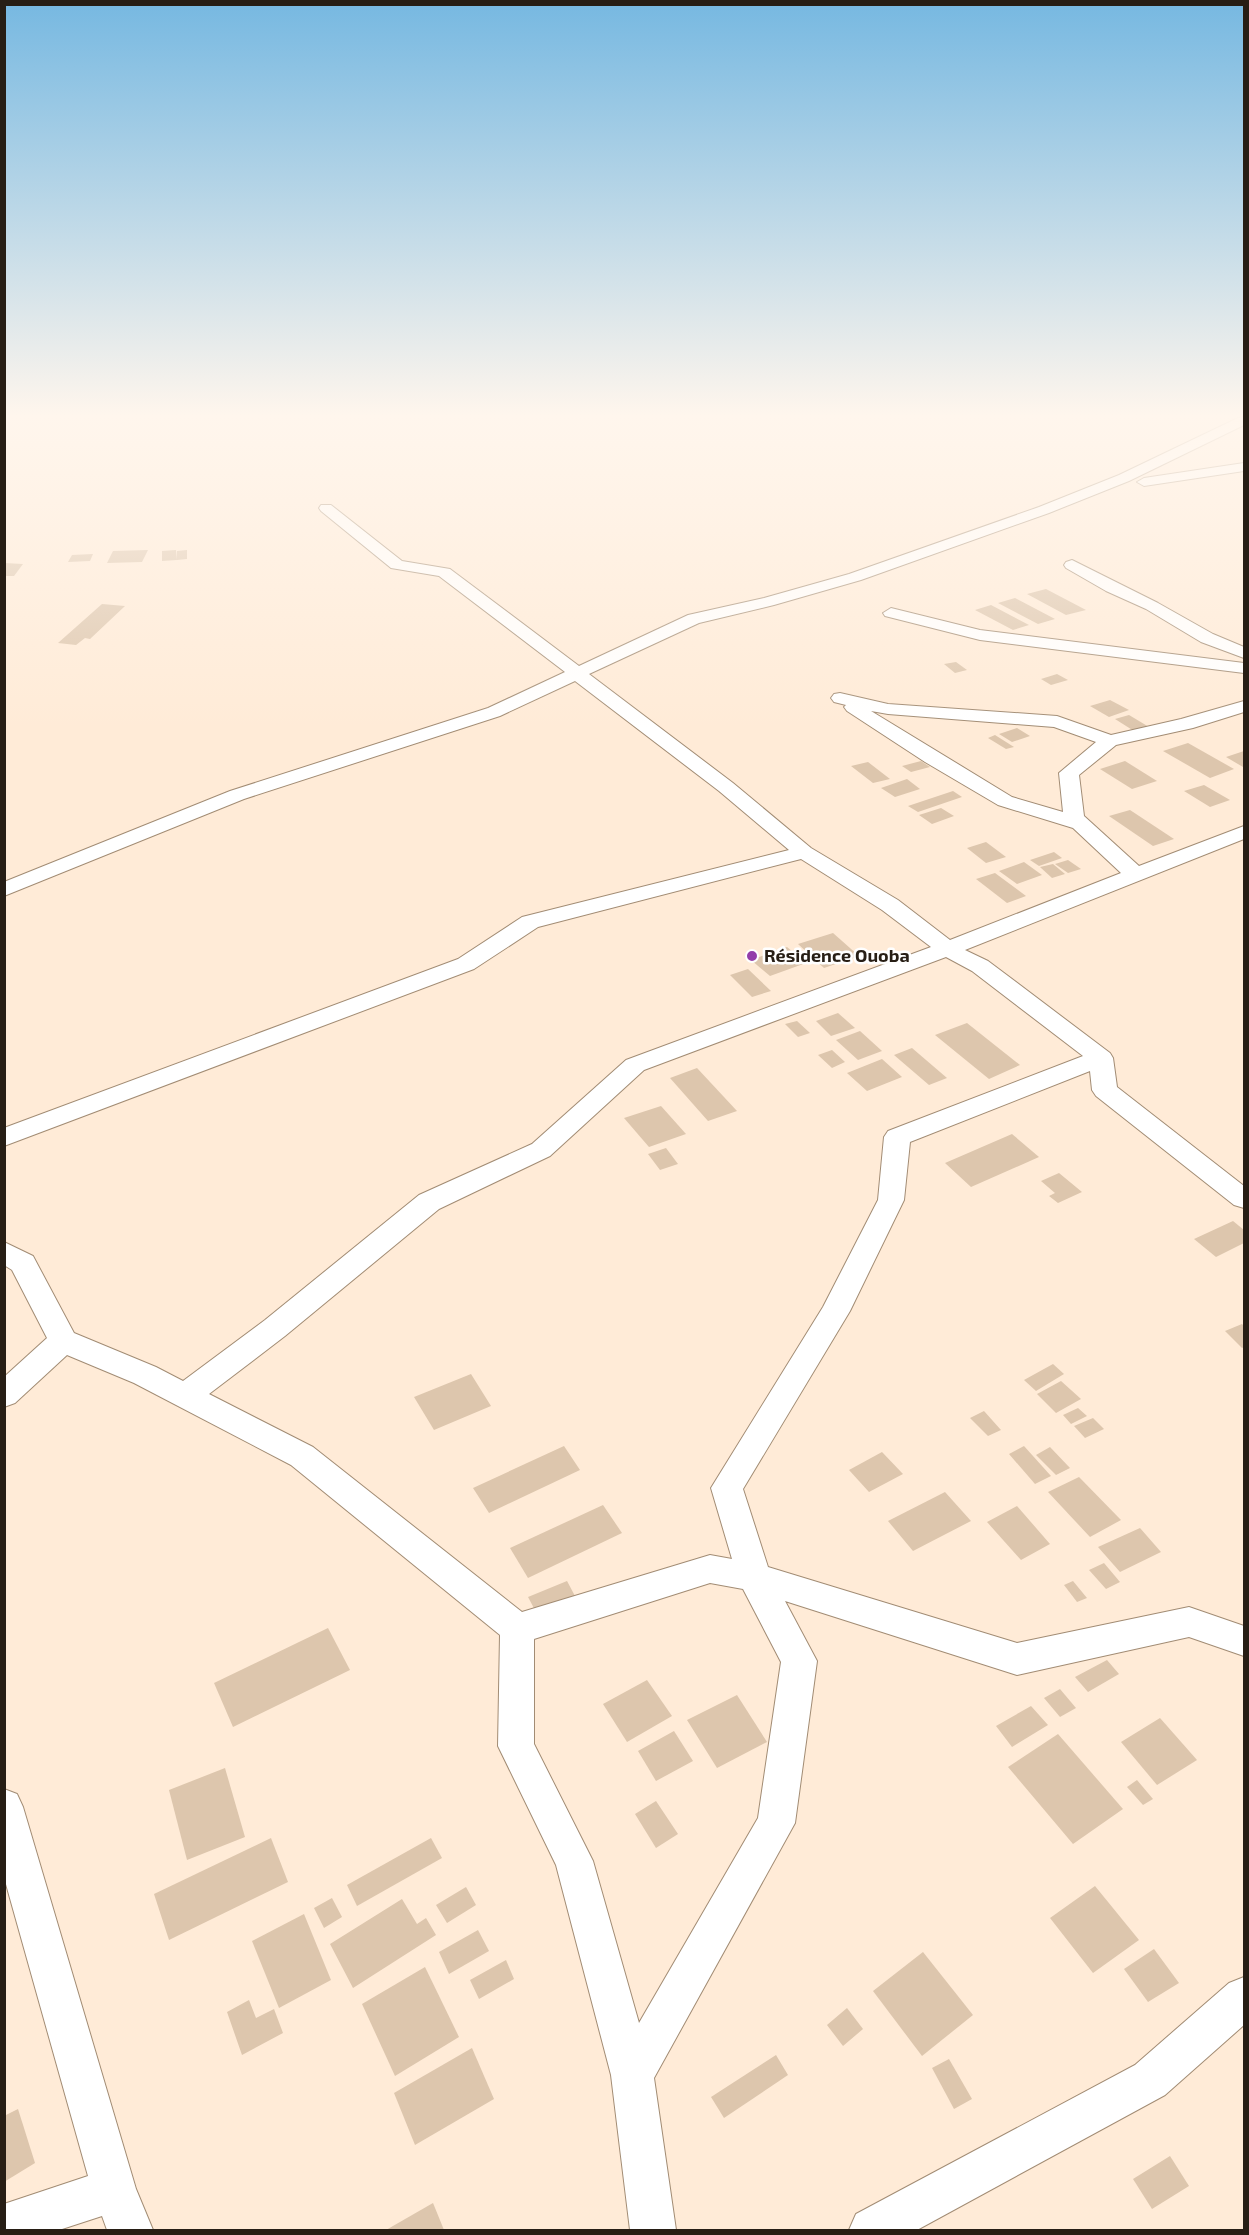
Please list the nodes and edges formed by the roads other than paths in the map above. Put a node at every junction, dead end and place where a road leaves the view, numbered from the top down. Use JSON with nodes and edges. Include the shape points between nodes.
{"nodes":[{"id":1,"x":341,"y":520,"type":"edge"},
{"id":2,"x":1015,"y":520,"type":"edge"},
{"id":3,"x":1072,"y":565,"type":"dead end"},
{"id":4,"x":891,"y":613,"type":"dead end"},
{"id":5,"x":1245,"y":653,"type":"edge"},
{"id":6,"x":1245,"y":668,"type":"edge"},
{"id":7,"x":576,"y":674,"type":"junction"},
{"id":8,"x":1245,"y":706,"type":"edge"},
{"id":9,"x":1110,"y":741,"type":"junction"},
{"id":10,"x":1081,"y":824,"type":"junction"},
{"id":11,"x":1245,"y":832,"type":"edge"},
{"id":12,"x":804,"y":852,"type":"junction"},
{"id":13,"x":1134,"y":873,"type":"junction"},
{"id":14,"x":4,"y":890,"type":"edge"},
{"id":15,"x":948,"y":949,"type":"junction"},
{"id":16,"x":1101,"y":1058,"type":"junction"},
{"id":17,"x":4,"y":1138,"type":"edge"},
{"id":18,"x":1245,"y":1199,"type":"edge"},
{"id":19,"x":4,"y":1252,"type":"edge"},
{"id":20,"x":63,"y":1341,"type":"junction"},
{"id":21,"x":4,"y":1395,"type":"edge"},
{"id":22,"x":186,"y":1395,"type":"junction"},
{"id":23,"x":754,"y":1577,"type":"junction"},
{"id":24,"x":517,"y":1629,"type":"junction"},
{"id":25,"x":1245,"y":1641,"type":"edge"},
{"id":26,"x":4,"y":1807,"type":"edge"},
{"id":27,"x":1245,"y":1998,"type":"edge"},
{"id":28,"x":632,"y":2075,"type":"junction"},
{"id":29,"x":114,"y":2189,"type":"junction"},
{"id":30,"x":4,"y":2227,"type":"edge"},
{"id":31,"x":130,"y":2230,"type":"edge"},
{"id":32,"x":653,"y":2230,"type":"edge"},
{"id":33,"x":872,"y":2230,"type":"edge"}],
"edges":[{"from":1,"to":7,"type":"street","via":[[397,565],[444,572]]},
{"from":2,"to":7,"type":"street","via":[[855,577],[694,619]]},
{"from":3,"to":5,"type":"street","via":[[1207,638]]},
{"from":4,"to":6,"type":"street","via":[[980,635]]},
{"from":7,"to":12,"type":"street","via":[[726,787]]},
{"from":7,"to":14,"type":"street","via":[[494,712],[237,795]]},
{"from":8,"to":9,"type":"street"},
{"from":9,"to":10,"type":"street","via":[[1069,773],[1074,818]]},
{"from":9,"to":10,"type":"street","via":[[1057,722],[888,709],[840,698],[1005,801]]},
{"from":10,"to":13,"type":"street"},
{"from":11,"to":13,"type":"street"},
{"from":12,"to":15,"type":"street","via":[[890,905]]},
{"from":12,"to":17,"type":"street","via":[[530,922],[466,964]]},
{"from":13,"to":15,"type":"street"},
{"from":15,"to":16,"type":"street","via":[[980,966]]},
{"from":15,"to":22,"type":"street","via":[[635,1065],[541,1150],[429,1202]]},
{"from":16,"to":18,"type":"street","via":[[1105,1090]]},
{"from":16,"to":23,"type":"street","via":[[897,1137],[891,1200],[836,1311],[728,1488]]},
{"from":19,"to":20,"type":"street","via":[[23,1263]]},
{"from":20,"to":21,"type":"street"},
{"from":20,"to":22,"type":"street"},
{"from":22,"to":24,"type":"street","via":[[302,1455]]},
{"from":23,"to":24,"type":"street","via":[[710,1569]]},
{"from":23,"to":25,"type":"street","via":[[1017,1659],[1189,1622]]},
{"from":23,"to":28,"type":"street","via":[[799,1661],[776,1822]]},
{"from":24,"to":28,"type":"street","via":[[516,1746],[574,1861]]},
{"from":26,"to":29,"type":"street"},
{"from":27,"to":33,"type":"street","via":[[1150,2080]]},
{"from":28,"to":32,"type":"street"},
{"from":29,"to":30,"type":"street"},
{"from":29,"to":31,"type":"street"}]}
